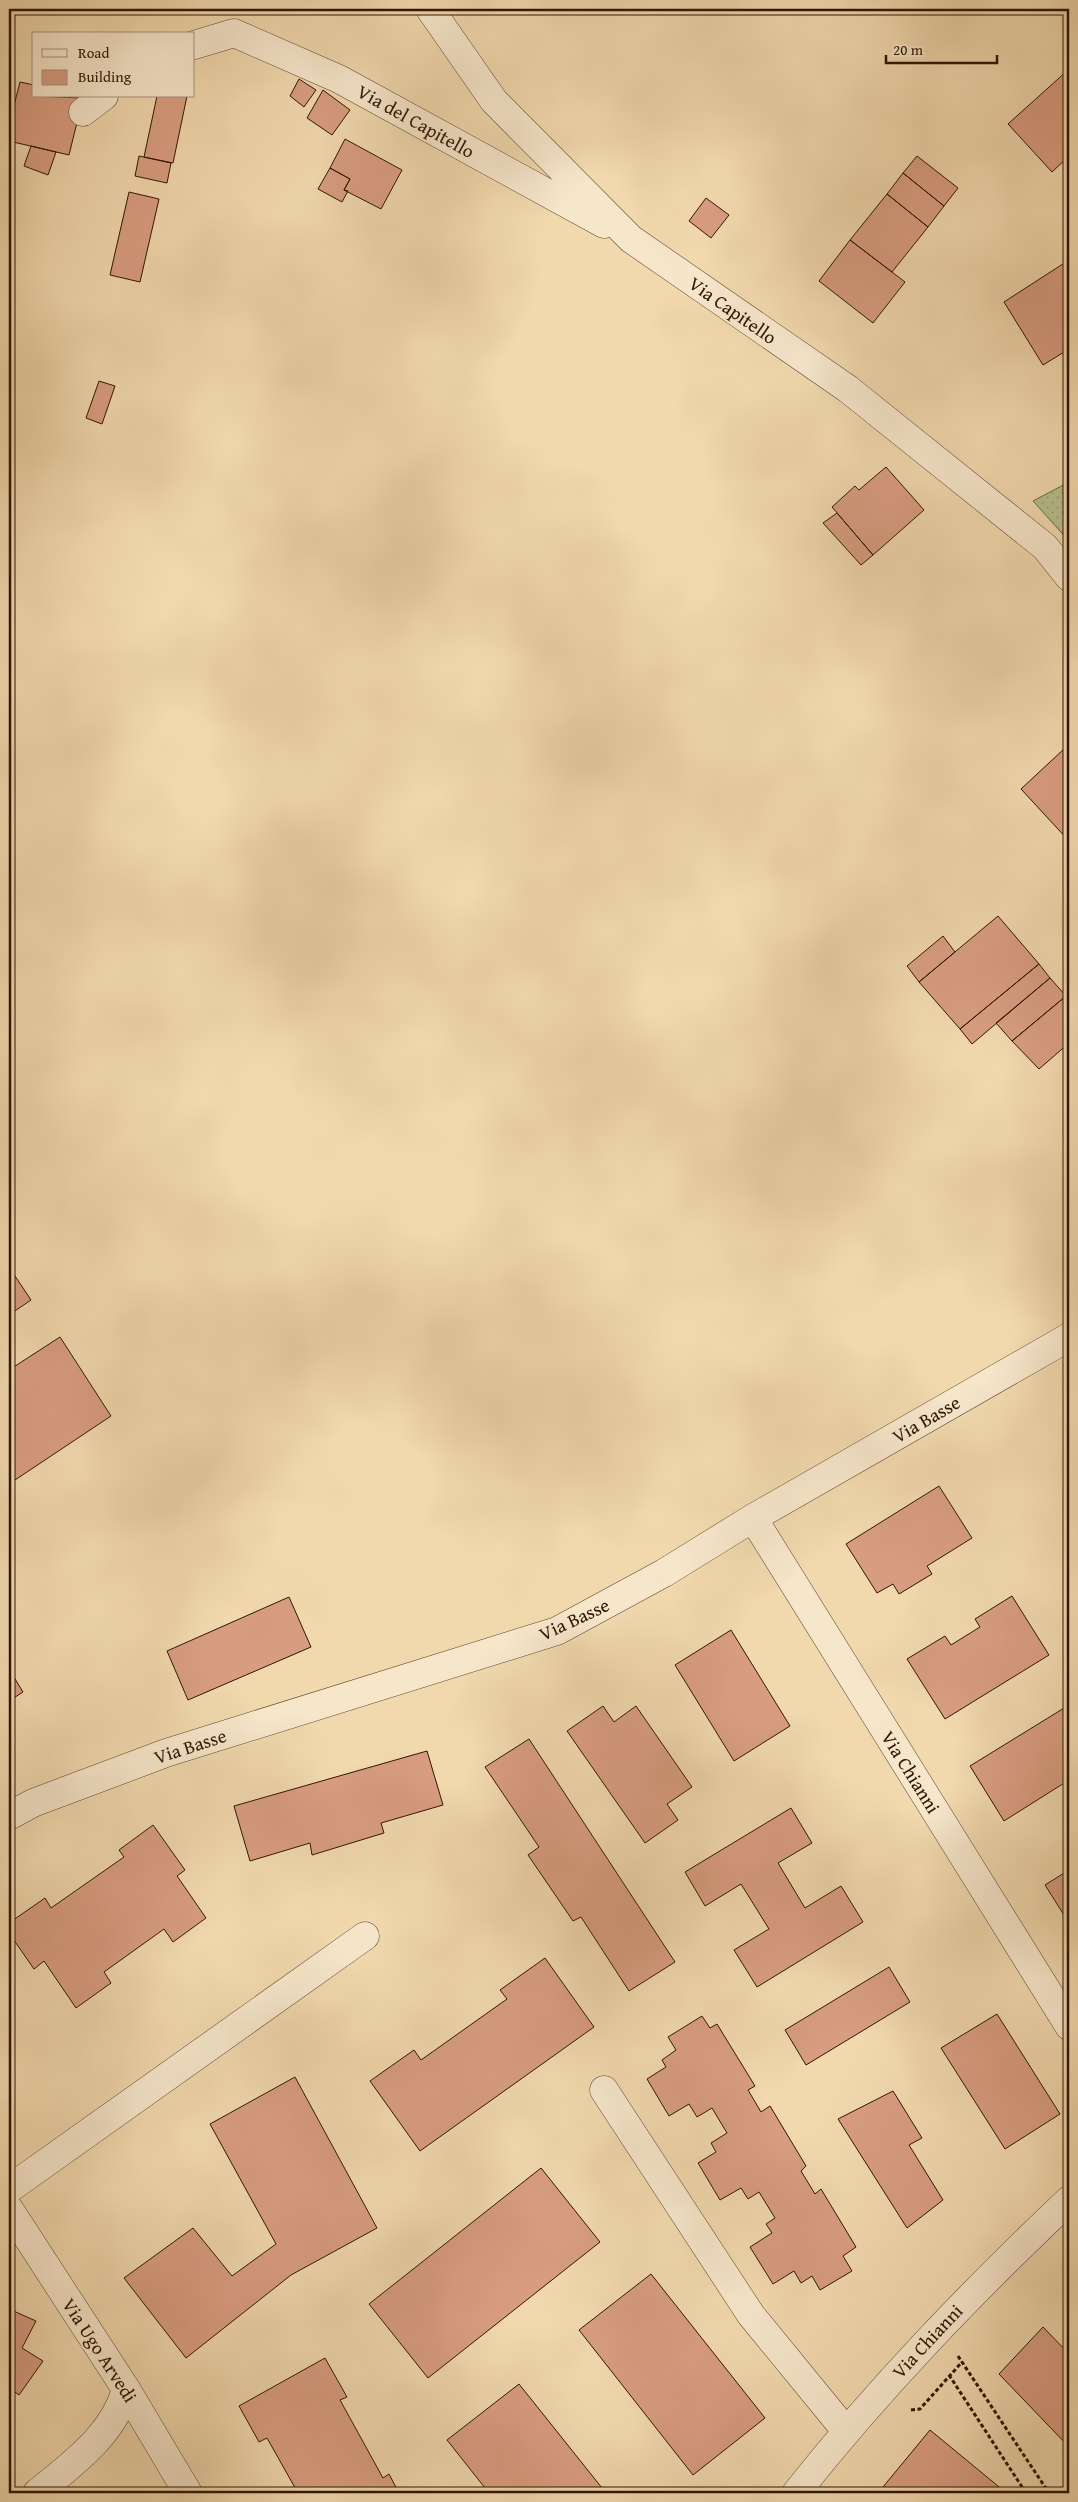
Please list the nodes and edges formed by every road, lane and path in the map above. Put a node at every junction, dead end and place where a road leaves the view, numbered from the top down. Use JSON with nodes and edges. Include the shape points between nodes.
{"nodes":[{"id":1,"x":430,"y":9,"type":"edge"},
{"id":2,"x":195,"y":45,"type":"edge"},
{"id":3,"x":631,"y":239,"type":"junction"},
{"id":4,"x":1069,"y":578,"type":"edge"},
{"id":5,"x":1069,"y":1337,"type":"edge"},
{"id":6,"x":753,"y":1518,"type":"junction"},
{"id":7,"x":9,"y":1816,"type":"edge"},
{"id":8,"x":365,"y":1936,"type":"dead end"},
{"id":9,"x":1069,"y":2026,"type":"edge"},
{"id":10,"x":604,"y":2090,"type":"dead end"},
{"id":11,"x":9,"y":2189,"type":"edge"},
{"id":12,"x":1069,"y":2200,"type":"edge"},
{"id":13,"x":9,"y":2209,"type":"edge"},
{"id":14,"x":938,"y":2328,"type":"junction"},
{"id":15,"x":950,"y":2375,"type":"dead end"},
{"id":16,"x":126,"y":2389,"type":"junction"},
{"id":17,"x":846,"y":2431,"type":"junction"},
{"id":18,"x":37,"y":2493,"type":"edge"},
{"id":19,"x":188,"y":2493,"type":"edge"},
{"id":20,"x":796,"y":2493,"type":"edge"},
{"id":21,"x":1026,"y":2493,"type":"edge"},
{"id":22,"x":1049,"y":2493,"type":"edge"}],
"edges":[{"from":1,"to":3,"type":"street","name":"Via Capitello","via":[[494,101]]},
{"from":2,"to":3,"type":"street","name":"Via del Capitello","via":[[234,34],[340,79]]},
{"from":3,"to":4,"type":"street","name":"Via Capitello","via":[[848,390],[1045,547]]},
{"from":5,"to":6,"type":"street","name":"Via Basse"},
{"from":6,"to":7,"type":"street","name":"Via Basse","via":[[664,1574],[557,1631],[166,1753],[33,1802]]},
{"from":6,"to":9,"type":"street","name":"Via Chianni"},
{"from":8,"to":11,"type":"street"},
{"from":10,"to":17,"type":"street","via":[[751,2315]]},
{"from":12,"to":14,"type":"street","name":"Via Chianni"},
{"from":13,"to":16,"type":"street","name":"Via Ugo Arvedi"},
{"from":14,"to":17,"type":"street","name":"Via Chianni"},
{"from":14,"to":22,"type":"path"},
{"from":15,"to":21,"type":"path"},
{"from":16,"to":18,"type":"street","via":[[122,2407],[110,2426]]},
{"from":16,"to":19,"type":"street","name":"Via Ugo Arvedi"},
{"from":17,"to":20,"type":"street","name":"Via Chianni"}]}
